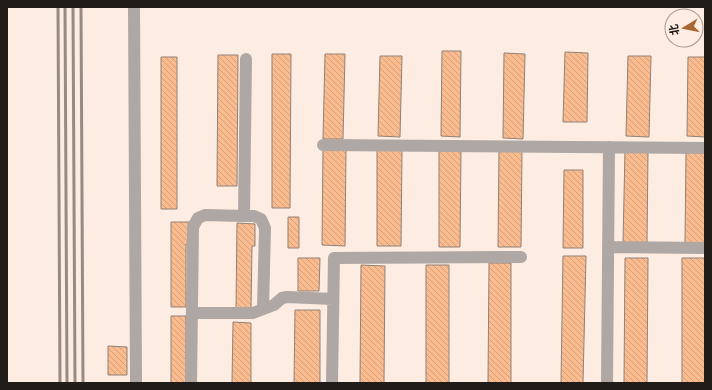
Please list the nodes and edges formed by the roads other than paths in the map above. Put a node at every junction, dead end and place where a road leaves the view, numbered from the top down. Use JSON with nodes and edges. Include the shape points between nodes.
{"nodes":[{"id":1,"x":134,"y":7,"type":"edge"},
{"id":2,"x":246,"y":59,"type":"dead end"},
{"id":3,"x":324,"y":145,"type":"dead end"},
{"id":4,"x":609,"y":147,"type":"junction"},
{"id":5,"x":705,"y":148,"type":"edge"},
{"id":6,"x":244,"y":216,"type":"junction"},
{"id":7,"x":608,"y":247,"type":"junction"},
{"id":8,"x":705,"y":248,"type":"edge"},
{"id":9,"x":520,"y":257,"type":"dead end"},
{"id":10,"x":333,"y":299,"type":"junction"},
{"id":11,"x":263,"y":309,"type":"junction"},
{"id":12,"x":192,"y":313,"type":"junction"},
{"id":13,"x":136,"y":383,"type":"edge"},
{"id":14,"x":191,"y":383,"type":"edge"},
{"id":15,"x":332,"y":383,"type":"edge"},
{"id":16,"x":607,"y":383,"type":"edge"}],
"edges":[{"from":1,"to":13,"type":"street"},
{"from":2,"to":6,"type":"street"},
{"from":3,"to":4,"type":"street"},
{"from":4,"to":5,"type":"street"},
{"from":4,"to":7,"type":"street"},
{"from":6,"to":11,"type":"street","via":[[261,219],[265,228]]},
{"from":6,"to":12,"type":"street","via":[[205,215],[198,218],[195,223]]},
{"from":7,"to":8,"type":"street"},
{"from":7,"to":16,"type":"street"},
{"from":9,"to":10,"type":"street","via":[[334,258]]},
{"from":10,"to":11,"type":"street","via":[[287,297]]},
{"from":10,"to":15,"type":"street"},
{"from":11,"to":12,"type":"street","via":[[253,313]]},
{"from":12,"to":14,"type":"street"}]}
